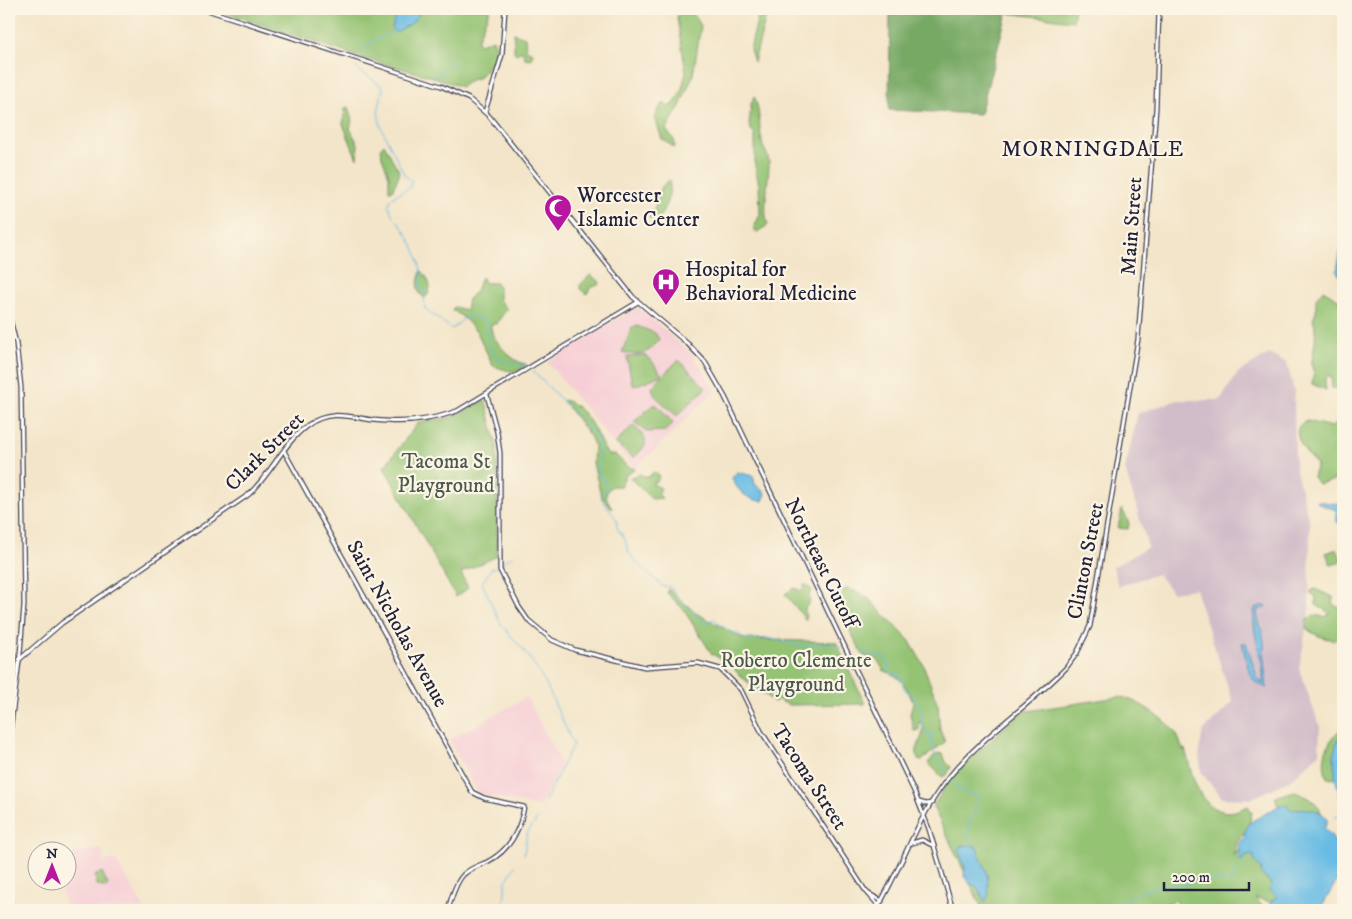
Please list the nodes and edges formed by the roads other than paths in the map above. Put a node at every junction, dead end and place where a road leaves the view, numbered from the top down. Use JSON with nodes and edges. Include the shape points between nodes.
{"nodes":[{"id":1,"x":204,"y":9,"type":"edge"},
{"id":2,"x":505,"y":9,"type":"edge"},
{"id":3,"x":1159,"y":9,"type":"edge"},
{"id":4,"x":485,"y":112,"type":"junction"},
{"id":5,"x":638,"y":302,"type":"junction"},
{"id":6,"x":9,"y":316,"type":"edge"},
{"id":7,"x":1132,"y":385,"type":"joint"},
{"id":8,"x":487,"y":395,"type":"junction"},
{"id":9,"x":284,"y":451,"type":"junction"},
{"id":10,"x":20,"y":659,"type":"junction"},
{"id":11,"x":9,"y":740,"type":"edge"},
{"id":12,"x":919,"y":802,"type":"junction"},
{"id":13,"x":932,"y":802,"type":"junction"},
{"id":14,"x":925,"y":816,"type":"junction"},
{"id":15,"x":912,"y":844,"type":"junction"},
{"id":16,"x":934,"y":846,"type":"junction"},
{"id":17,"x":9,"y":883,"type":"edge"},
{"id":18,"x":868,"y":893,"type":"junction"},
{"id":19,"x":882,"y":901,"type":"junction"},
{"id":20,"x":879,"y":906,"type":"junction"},
{"id":21,"x":11,"y":910,"type":"edge"},
{"id":22,"x":448,"y":910,"type":"edge"},
{"id":23,"x":876,"y":910,"type":"edge"},
{"id":24,"x":953,"y":910,"type":"edge"}],
"edges":[{"from":1,"to":4,"type":"main road","name":"Northeast Cutoff","via":[[441,86],[462,95]]},
{"from":2,"to":4,"type":"main road","via":[[502,55]]},
{"from":3,"to":7,"type":"main road","name":"Main Street","via":[[1154,129]]},
{"from":4,"to":5,"type":"main road","name":"Northeast Cutoff"},
{"from":5,"to":8,"type":"main road","name":"Clark Street"},
{"from":5,"to":12,"type":"main road","name":"Northeast Cutoff","via":[[694,350],[715,377]]},
{"from":6,"to":10,"type":"main road","via":[[17,348],[22,394],[23,624]]},
{"from":7,"to":13,"type":"main road","name":"Clinton Street","via":[[1094,609],[1086,635],[1066,668],[968,756]]},
{"from":8,"to":9,"type":"main road","name":"Clark Street","via":[[457,411],[426,419],[387,422],[342,415],[323,417],[305,427]]},
{"from":8,"to":18,"type":"main road","name":"Tacoma Street","via":[[500,453],[500,570],[528,620],[552,640],[578,651],[645,667],[698,663],[720,669],[741,690],[761,731]]},
{"from":9,"to":10,"type":"main road","name":"Clark Street","via":[[266,477],[248,495],[62,623]]},
{"from":9,"to":22,"type":"main road","name":"Saint Nicholas Avenue","via":[[472,792],[476,796],[524,807],[510,842],[496,856],[463,875]]},
{"from":10,"to":11,"type":"main road"},
{"from":12,"to":13,"type":"main road"},
{"from":12,"to":14,"type":"main road","name":"Northeast Cutoff"},
{"from":13,"to":14,"type":"main road","name":"Clinton Street"},
{"from":14,"to":15,"type":"main road","name":"Clinton Street"},
{"from":14,"to":16,"type":"main road","name":"Northeast Cutoff"},
{"from":15,"to":16,"type":"main road","via":[[922,840]]},
{"from":15,"to":19,"type":"main road","name":"Clinton Street"},
{"from":16,"to":24,"type":"main road","name":"Northeast Cutoff"},
{"from":17,"to":21,"type":"main road"},
{"from":18,"to":19,"type":"main road","name":"Tacoma Street"},
{"from":18,"to":20,"type":"main road","name":"Tacoma Street"},
{"from":19,"to":20,"type":"main road","name":"Clinton Street"},
{"from":20,"to":23,"type":"main road","name":"Clinton Street"}]}
